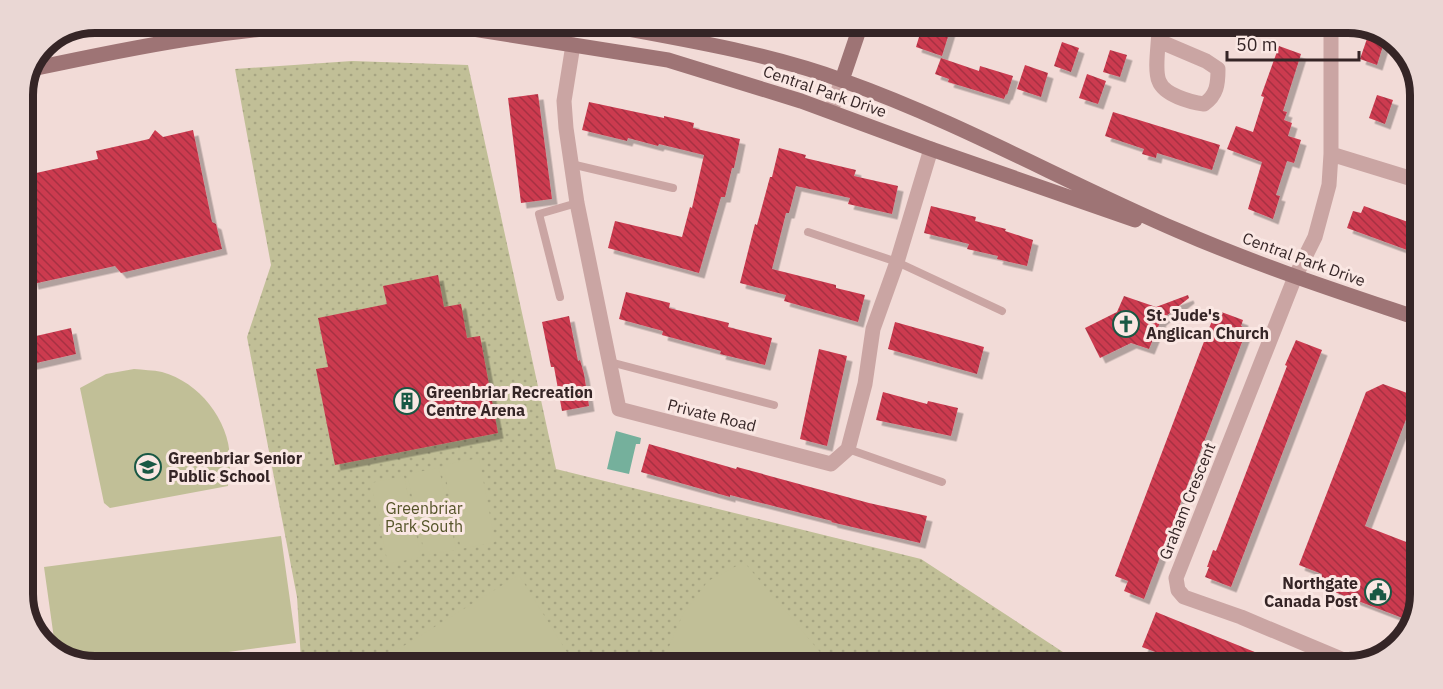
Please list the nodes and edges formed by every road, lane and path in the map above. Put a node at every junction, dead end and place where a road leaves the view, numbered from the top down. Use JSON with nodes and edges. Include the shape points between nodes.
{"nodes":[{"id":1,"x":221,"y":33,"type":"edge"},
{"id":2,"x":502,"y":33,"type":"edge"},
{"id":3,"x":643,"y":33,"type":"edge"},
{"id":4,"x":858,"y":33,"type":"edge"},
{"id":5,"x":1332,"y":33,"type":"edge"},
{"id":6,"x":1159,"y":35,"type":"edge"},
{"id":7,"x":573,"y":45,"type":"junction"},
{"id":8,"x":39,"y":67,"type":"edge"},
{"id":9,"x":842,"y":80,"type":"junction"},
{"id":10,"x":831,"y":111,"type":"junction"},
{"id":11,"x":931,"y":149,"type":"junction"},
{"id":12,"x":1331,"y":154,"type":"junction"},
{"id":13,"x":571,"y":164,"type":"junction"},
{"id":14,"x":1410,"y":178,"type":"edge"},
{"id":15,"x":673,"y":188,"type":"dead end"},
{"id":16,"x":577,"y":203,"type":"junction"},
{"id":17,"x":808,"y":232,"type":"dead end"},
{"id":18,"x":1180,"y":232,"type":"junction"},
{"id":19,"x":897,"y":262,"type":"junction"},
{"id":20,"x":1295,"y":277,"type":"junction"},
{"id":21,"x":560,"y":297,"type":"dead end"},
{"id":22,"x":1002,"y":311,"type":"dead end"},
{"id":23,"x":1410,"y":316,"type":"edge"},
{"id":24,"x":608,"y":361,"type":"junction"},
{"id":25,"x":774,"y":405,"type":"dead end"},
{"id":26,"x":848,"y":449,"type":"junction"},
{"id":27,"x":942,"y":482,"type":"dead end"},
{"id":28,"x":1334,"y":656,"type":"edge"}],
"edges":[{"from":1,"to":8,"type":"street"},
{"from":2,"to":7,"type":"street","name":"Central Park Drive"},
{"from":3,"to":9,"type":"street","name":"Central Park Drive","via":[[753,54]]},
{"from":4,"to":9,"type":"street"},
{"from":5,"to":12,"type":"street","name":"Graham Crescent"},
{"from":6,"to":6,"type":"street","via":[[1159,81],[1165,89],[1204,104],[1212,98],[1218,69]]},
{"from":7,"to":10,"type":"street","name":"Central Park Drive","via":[[668,60]]},
{"from":7,"to":13,"type":"street","name":"Private Road","via":[[564,101]]},
{"from":9,"to":10,"type":"street"},
{"from":9,"to":18,"type":"street","name":"Central Park Drive"},
{"from":10,"to":11,"type":"street","name":"Central Park Drive"},
{"from":11,"to":18,"type":"street","name":"Central Park Drive"},
{"from":11,"to":19,"type":"street"},
{"from":12,"to":14,"type":"street"},
{"from":12,"to":20,"type":"street","name":"Graham Crescent","via":[[1329,185],[1315,237]]},
{"from":13,"to":15,"type":"lane"},
{"from":13,"to":16,"type":"street","name":"Private Road"},
{"from":16,"to":21,"type":"lane","via":[[539,214]]},
{"from":16,"to":24,"type":"street","name":"Private Road"},
{"from":17,"to":19,"type":"lane"},
{"from":18,"to":20,"type":"street","name":"Central Park Drive"},
{"from":19,"to":22,"type":"lane"},
{"from":19,"to":26,"type":"street","via":[[873,329],[865,384]]},
{"from":20,"to":23,"type":"street","name":"Central Park Drive"},
{"from":20,"to":28,"type":"street","name":"Graham Crescent","via":[[1176,578],[1184,597]]},
{"from":24,"to":25,"type":"lane"},
{"from":24,"to":26,"type":"street","name":"Private Road","via":[[619,409],[831,464]]},
{"from":26,"to":27,"type":"lane"}]}
